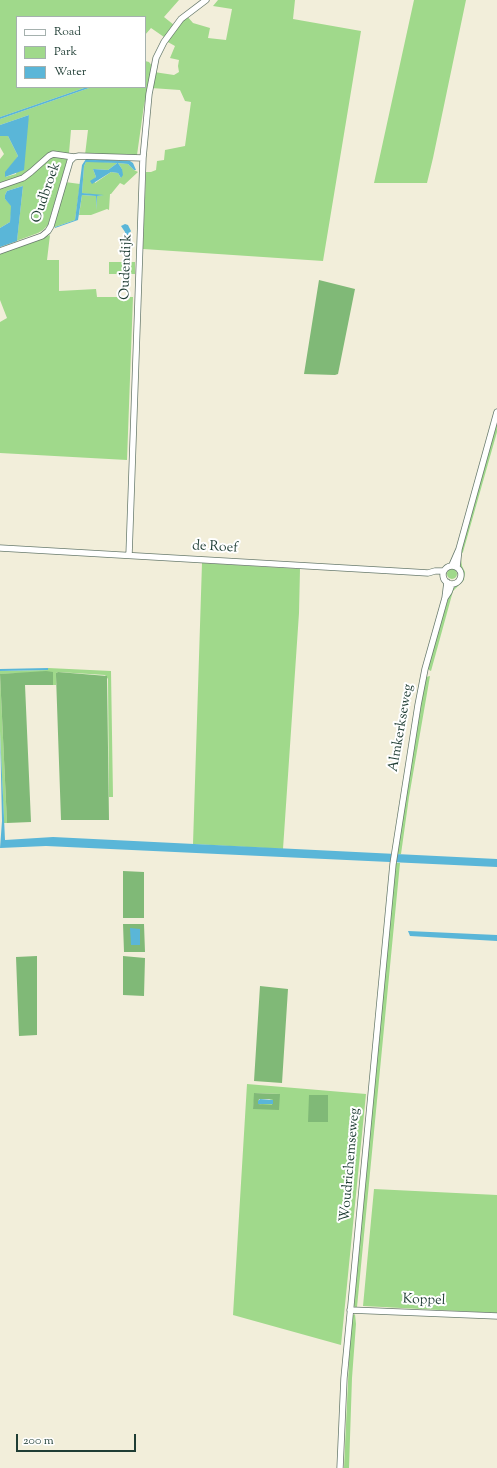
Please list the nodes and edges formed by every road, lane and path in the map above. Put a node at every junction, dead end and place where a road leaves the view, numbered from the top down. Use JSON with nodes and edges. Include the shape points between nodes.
{"nodes":[{"id":1,"x":206,"y":0,"type":"edge"},
{"id":2,"x":74,"y":157,"type":"junction"},
{"id":3,"x":142,"y":158,"type":"junction"},
{"id":4,"x":0,"y":186,"type":"edge"},
{"id":5,"x":0,"y":251,"type":"edge"},
{"id":6,"x":497,"y":412,"type":"edge"},
{"id":7,"x":0,"y":548,"type":"edge"},
{"id":8,"x":129,"y":555,"type":"junction"},
{"id":9,"x":454,"y":566,"type":"junction"},
{"id":10,"x":443,"y":574,"type":"junction"},
{"id":11,"x":449,"y":583,"type":"junction"},
{"id":12,"x":393,"y":864,"type":"joint"},
{"id":13,"x":350,"y":1310,"type":"junction"},
{"id":14,"x":497,"y":1316,"type":"edge"},
{"id":15,"x":340,"y":1468,"type":"edge"}],
"edges":[{"from":1,"to":3,"type":"street","name":"Oudendijk","via":[[175,26],[156,58]]},
{"from":2,"to":3,"type":"street","name":"Oudbroek"},
{"from":2,"to":4,"type":"street","via":[[53,154],[23,178]]},
{"from":2,"to":5,"type":"street","name":"Oudbroek","via":[[70,161],[48,231],[42,236]]},
{"from":3,"to":8,"type":"street","name":"Oudendijk"},
{"from":6,"to":9,"type":"street"},
{"from":7,"to":8,"type":"street","name":"de Roef"},
{"from":8,"to":10,"type":"street","name":"de Roef","via":[[428,573],[435,571]]},
{"from":9,"to":10,"type":"street","via":[[446,567]]},
{"from":9,"to":11,"type":"street","via":[[461,572],[460,578],[456,583]]},
{"from":10,"to":11,"type":"street"},
{"from":11,"to":12,"type":"street","name":"Almkerkseweg","via":[[449,592],[445,598],[425,669]]},
{"from":12,"to":13,"type":"street","name":"Woudrichemseweg"},
{"from":13,"to":14,"type":"street","name":"Koppel"},
{"from":13,"to":15,"type":"street","name":"Woudrichemseweg"}]}
